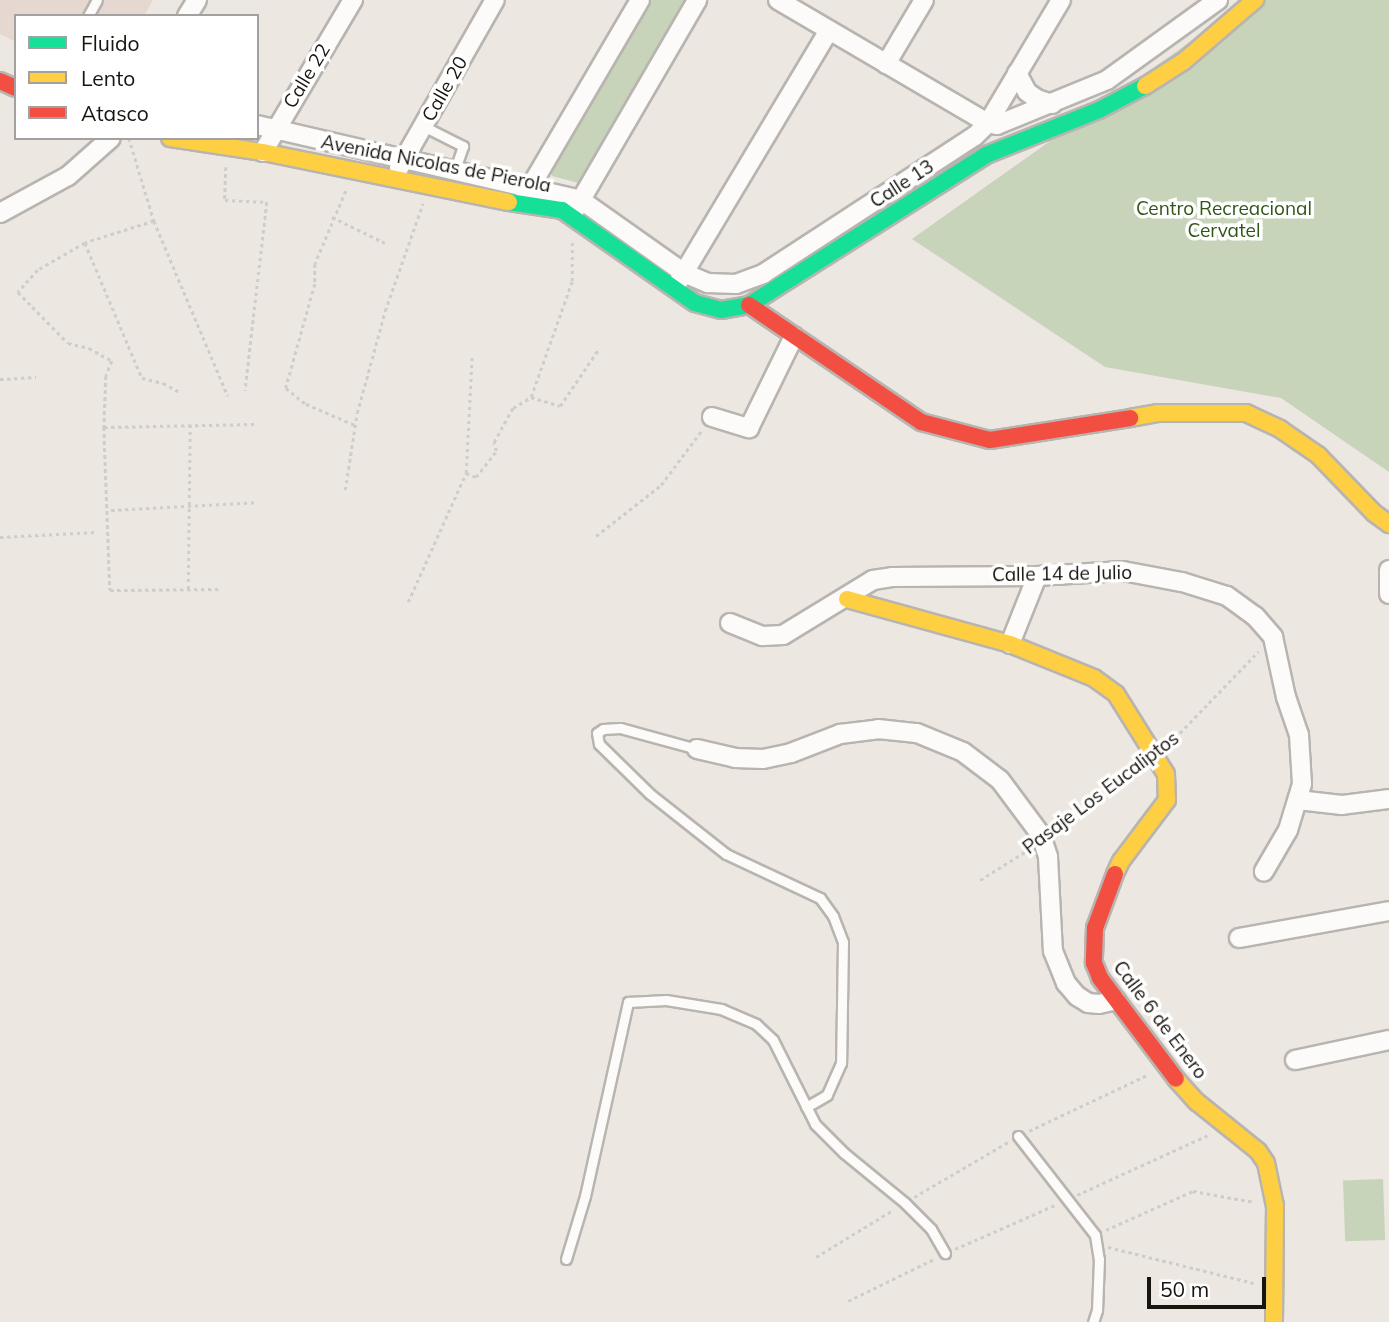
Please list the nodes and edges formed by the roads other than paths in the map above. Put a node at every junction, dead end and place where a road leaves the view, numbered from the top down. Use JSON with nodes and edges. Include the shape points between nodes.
{"nodes":[{"id":1,"x":353,"y":0,"type":"edge"},
{"id":2,"x":495,"y":0,"type":"edge"},
{"id":3,"x":640,"y":0,"type":"edge"},
{"id":4,"x":696,"y":0,"type":"edge"},
{"id":5,"x":923,"y":0,"type":"edge"},
{"id":6,"x":1061,"y":0,"type":"edge"},
{"id":7,"x":1218,"y":0,"type":"edge"},
{"id":8,"x":1255,"y":0,"type":"edge"},
{"id":9,"x":780,"y":1,"type":"edge"},
{"id":10,"x":829,"y":30,"type":"junction"},
{"id":11,"x":886,"y":64,"type":"junction"},
{"id":12,"x":1017,"y":73,"type":"junction"},
{"id":13,"x":1052,"y":104,"type":"junction"},
{"id":14,"x":988,"y":123,"type":"junction"},
{"id":15,"x":259,"y":125,"type":"edge"},
{"id":16,"x":423,"y":126,"type":"junction"},
{"id":17,"x":276,"y":128,"type":"junction"},
{"id":18,"x":109,"y":140,"type":"edge"},
{"id":19,"x":182,"y":140,"type":"edge"},
{"id":20,"x":263,"y":152,"type":"junction"},
{"id":21,"x":404,"y":159,"type":"junction"},
{"id":22,"x":455,"y":169,"type":"junction"},
{"id":23,"x":394,"y":178,"type":"junction"},
{"id":24,"x":530,"y":188,"type":"junction"},
{"id":25,"x":520,"y":204,"type":"junction"},
{"id":26,"x":576,"y":208,"type":"junction"},
{"id":27,"x":0,"y":214,"type":"edge"},
{"id":28,"x":684,"y":273,"type":"junction"},
{"id":29,"x":674,"y":290,"type":"junction"},
{"id":30,"x":749,"y":305,"type":"junction"},
{"id":31,"x":794,"y":336,"type":"junction"},
{"id":32,"x":712,"y":417,"type":"road end"},
{"id":33,"x":1389,"y":524,"type":"edge"},
{"id":34,"x":1389,"y":570,"type":"edge"},
{"id":35,"x":1037,"y":576,"type":"junction"},
{"id":36,"x":1389,"y":594,"type":"edge"},
{"id":37,"x":847,"y":599,"type":"junction"},
{"id":38,"x":730,"y":623,"type":"dead end"},
{"id":39,"x":1010,"y":644,"type":"junction"},
{"id":40,"x":697,"y":749,"type":"joint"},
{"id":41,"x":1389,"y":799,"type":"edge"},
{"id":42,"x":1298,"y":800,"type":"junction"},
{"id":43,"x":1264,"y":871,"type":"dead end"},
{"id":44,"x":1389,"y":911,"type":"edge"},
{"id":45,"x":1239,"y":937,"type":"dead end"},
{"id":46,"x":1116,"y":1000,"type":"junction"},
{"id":47,"x":1389,"y":1040,"type":"edge"},
{"id":48,"x":1295,"y":1060,"type":"dead end"},
{"id":49,"x":806,"y":1107,"type":"junction"},
{"id":50,"x":1018,"y":1136,"type":"road end"},
{"id":51,"x":945,"y":1253,"type":"road end"},
{"id":52,"x":566,"y":1259,"type":"dead end"},
{"id":53,"x":1093,"y":1322,"type":"edge"},
{"id":54,"x":1274,"y":1322,"type":"edge"}],
"edges":[{"from":1,"to":17,"type":"street","name":"Calle 22"},
{"from":2,"to":16,"type":"street","name":"Calle 20"},
{"from":3,"to":24,"type":"street"},
{"from":4,"to":26,"type":"street"},
{"from":5,"to":11,"type":"street"},
{"from":6,"to":12,"type":"street","name":"Calle 13"},
{"from":7,"to":13,"type":"street","via":[[1122,71]]},
{"from":8,"to":30,"type":"street","via":[[1184,61],[1145,86],[1099,110],[986,155]]},
{"from":9,"to":10,"type":"street"},
{"from":10,"to":11,"type":"street"},
{"from":10,"to":28,"type":"street"},
{"from":11,"to":14,"type":"street"},
{"from":12,"to":13,"type":"street","via":[[1027,92]]},
{"from":12,"to":14,"type":"street","name":"Calle 13"},
{"from":13,"to":14,"type":"street","via":[[1007,124]]},
{"from":14,"to":28,"type":"street","name":"Calle 13","via":[[975,136],[763,274],[736,284],[708,283]]},
{"from":15,"to":17,"type":"street"},
{"from":16,"to":21,"type":"street","name":"Calle 20"},
{"from":16,"to":22,"type":"lane","via":[[463,146]]},
{"from":17,"to":20,"type":"street","name":"Calle 22"},
{"from":17,"to":21,"type":"street"},
{"from":18,"to":27,"type":"street","via":[[68,176]]},
{"from":19,"to":20,"type":"street","name":"Avenida Nicolas de Pierola"},
{"from":20,"to":23,"type":"street","name":"Avenida Nicolas de Pierola"},
{"from":21,"to":22,"type":"street"},
{"from":21,"to":23,"type":"street","name":"Calle 20"},
{"from":22,"to":24,"type":"street"},
{"from":23,"to":25,"type":"street","name":"Avenida Nicolas de Pierola"},
{"from":24,"to":25,"type":"street"},
{"from":24,"to":26,"type":"street"},
{"from":25,"to":26,"type":"street","name":"Avenida Nicolas de Pierola"},
{"from":26,"to":28,"type":"street","name":"Calle 13"},
{"from":26,"to":29,"type":"street","name":"Avenida Nicolas de Pierola"},
{"from":28,"to":29,"type":"street"},
{"from":29,"to":30,"type":"street","name":"Avenida Nicolas de Pierola","via":[[695,303],[721,310]]},
{"from":30,"to":31,"type":"street"},
{"from":31,"to":32,"type":"street","via":[[749,428]]},
{"from":31,"to":33,"type":"street","via":[[921,422],[990,440],[1159,413],[1246,413],[1318,455]]},
{"from":34,"to":36,"type":"street"},
{"from":35,"to":37,"type":"street","name":"Calle 14 de Julio","via":[[892,577],[873,580]]},
{"from":35,"to":39,"type":"street"},
{"from":35,"to":42,"type":"street","name":"Calle 14 de Julio","via":[[1123,570],[1192,584],[1242,605],[1273,637],[1299,735],[1303,767]]},
{"from":37,"to":38,"type":"street","name":"Calle 14 de Julio","via":[[777,636],[763,636]]},
{"from":37,"to":39,"type":"street","name":"Calle 6 de Enero"},
{"from":39,"to":46,"type":"street","name":"Calle 6 de Enero","via":[[1083,672],[1110,688],[1166,774],[1167,800],[1121,861],[1095,928],[1096,972]]},
{"from":40,"to":46,"type":"street","via":[[763,759],[852,731],[878,729],[917,733],[955,748],[989,770],[1021,804],[1044,841],[1053,951],[1060,973],[1082,1000],[1099,1004]]},
{"from":40,"to":49,"type":"lane","via":[[620,729],[597,733],[599,744],[650,794],[726,854],[820,898],[833,916],[843,942],[841,1063],[827,1095]]},
{"from":41,"to":42,"type":"street","via":[[1342,805]]},
{"from":42,"to":43,"type":"street","via":[[1288,830]]},
{"from":44,"to":45,"type":"street"},
{"from":46,"to":54,"type":"street","name":"Calle 6 de Enero","via":[[1197,1102],[1258,1151],[1266,1163],[1275,1206]]},
{"from":47,"to":48,"type":"street"},
{"from":49,"to":51,"type":"lane","via":[[815,1124],[844,1153],[930,1229]]},
{"from":49,"to":52,"type":"lane","via":[[773,1040],[756,1024],[721,1009],[666,1000],[628,1002],[585,1196]]},
{"from":50,"to":53,"type":"lane","via":[[1095,1239],[1099,1259]]}]}
